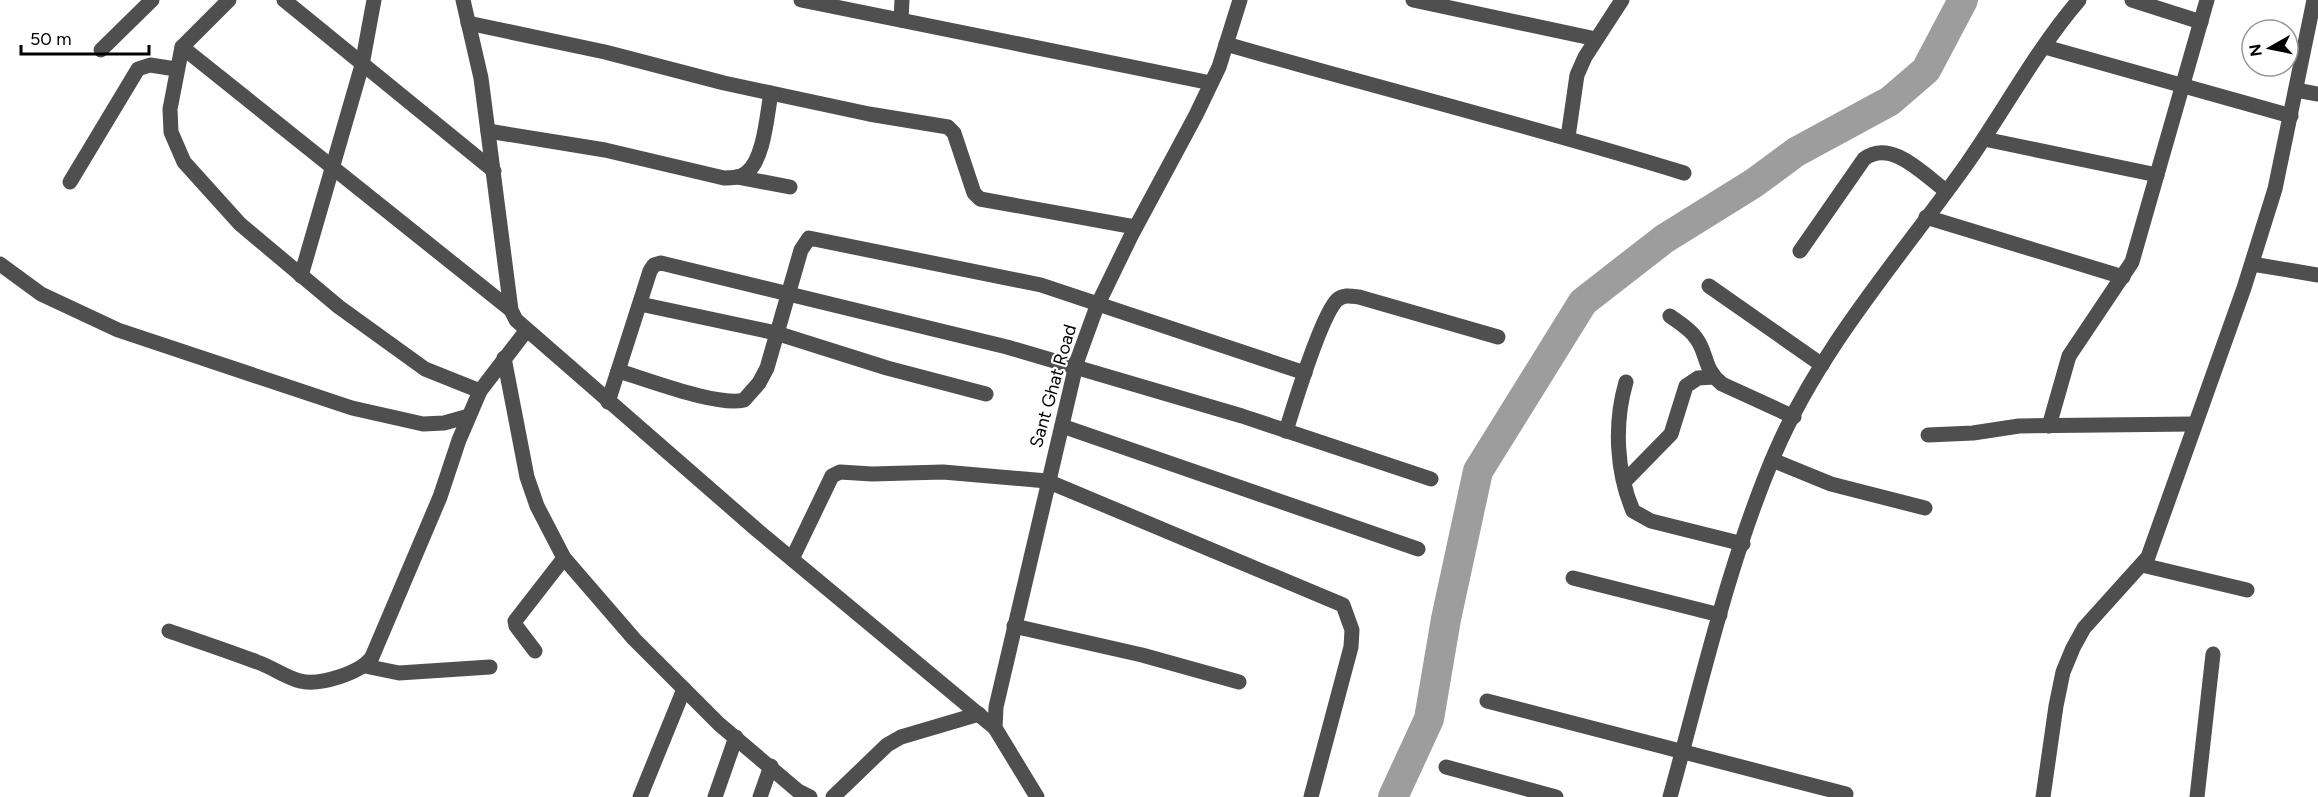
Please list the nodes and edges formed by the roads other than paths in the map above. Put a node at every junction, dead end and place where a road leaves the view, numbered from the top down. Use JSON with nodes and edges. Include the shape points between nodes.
{"nodes":[{"id":1,"x":152,"y":0,"type":"edge"},
{"id":2,"x":229,"y":0,"type":"edge"},
{"id":3,"x":284,"y":0,"type":"edge"},
{"id":4,"x":374,"y":0,"type":"edge"},
{"id":5,"x":463,"y":0,"type":"edge"},
{"id":6,"x":801,"y":0,"type":"edge"},
{"id":7,"x":902,"y":0,"type":"edge"},
{"id":8,"x":1240,"y":0,"type":"edge"},
{"id":9,"x":1413,"y":0,"type":"edge"},
{"id":10,"x":1622,"y":0,"type":"edge"},
{"id":11,"x":2079,"y":0,"type":"edge"},
{"id":12,"x":2132,"y":0,"type":"edge"},
{"id":13,"x":2207,"y":0,"type":"edge"},
{"id":14,"x":2314,"y":0,"type":"edge"},
{"id":15,"x":901,"y":20,"type":"junction"},
{"id":16,"x":2200,"y":22,"type":"junction"},
{"id":17,"x":468,"y":23,"type":"junction"},
{"id":18,"x":1596,"y":39,"type":"junction"},
{"id":19,"x":1226,"y":44,"type":"junction"},
{"id":20,"x":182,"y":46,"type":"junction"},
{"id":21,"x":2045,"y":47,"type":"junction"},
{"id":22,"x":101,"y":50,"type":"dead end"},
{"id":23,"x":362,"y":65,"type":"junction"},
{"id":24,"x":176,"y":69,"type":"junction"},
{"id":25,"x":1211,"y":83,"type":"junction"},
{"id":26,"x":2182,"y":86,"type":"junction"},
{"id":27,"x":2296,"y":90,"type":"junction"},
{"id":28,"x":771,"y":93,"type":"junction"},
{"id":29,"x":2318,"y":94,"type":"edge"},
{"id":30,"x":2290,"y":116,"type":"junction"},
{"id":31,"x":488,"y":131,"type":"junction"},
{"id":32,"x":1568,"y":137,"type":"junction"},
{"id":33,"x":1984,"y":139,"type":"junction"},
{"id":34,"x":333,"y":167,"type":"junction"},
{"id":35,"x":494,"y":171,"type":"junction"},
{"id":36,"x":1684,"y":172,"type":"dead end"},
{"id":37,"x":2157,"y":175,"type":"junction"},
{"id":38,"x":737,"y":177,"type":"junction"},
{"id":39,"x":70,"y":182,"type":"dead end"},
{"id":40,"x":790,"y":187,"type":"dead end"},
{"id":41,"x":1946,"y":191,"type":"junction"},
{"id":42,"x":1926,"y":217,"type":"junction"},
{"id":43,"x":1135,"y":227,"type":"junction"},
{"id":44,"x":1800,"y":250,"type":"dead end"},
{"id":45,"x":0,"y":264,"type":"edge"},
{"id":46,"x":2252,"y":264,"type":"junction"},
{"id":47,"x":2318,"y":275,"type":"edge"},
{"id":48,"x":301,"y":276,"type":"junction"},
{"id":49,"x":2123,"y":277,"type":"junction"},
{"id":50,"x":1709,"y":286,"type":"dead end"},
{"id":51,"x":787,"y":296,"type":"junction"},
{"id":52,"x":640,"y":304,"type":"junction"},
{"id":53,"x":1097,"y":306,"type":"junction"},
{"id":54,"x":511,"y":310,"type":"junction"},
{"id":55,"x":1670,"y":316,"type":"dead end"},
{"id":56,"x":526,"y":331,"type":"junction"},
{"id":57,"x":776,"y":333,"type":"junction"},
{"id":58,"x":1498,"y":337,"type":"dead end"},
{"id":59,"x":504,"y":358,"type":"junction"},
{"id":60,"x":1822,"y":365,"type":"junction"},
{"id":61,"x":1076,"y":367,"type":"junction"},
{"id":62,"x":618,"y":371,"type":"junction"},
{"id":63,"x":1305,"y":372,"type":"junction"},
{"id":64,"x":1714,"y":377,"type":"junction"},
{"id":65,"x":1626,"y":382,"type":"dead end"},
{"id":66,"x":480,"y":391,"type":"junction"},
{"id":67,"x":986,"y":394,"type":"dead end"},
{"id":68,"x":608,"y":402,"type":"junction"},
{"id":69,"x":469,"y":416,"type":"junction"},
{"id":70,"x":1794,"y":417,"type":"junction"},
{"id":71,"x":2194,"y":424,"type":"junction"},
{"id":72,"x":1062,"y":426,"type":"junction"},
{"id":73,"x":2049,"y":426,"type":"junction"},
{"id":74,"x":1286,"y":431,"type":"junction"},
{"id":75,"x":1928,"y":435,"type":"dead end"},
{"id":76,"x":1772,"y":460,"type":"junction"},
{"id":77,"x":1431,"y":479,"type":"dead end"},
{"id":78,"x":1047,"y":481,"type":"junction"},
{"id":79,"x":1625,"y":482,"type":"junction"},
{"id":80,"x":1925,"y":508,"type":"dead end"},
{"id":81,"x":1743,"y":544,"type":"junction"},
{"id":82,"x":1418,"y":549,"type":"dead end"},
{"id":83,"x":564,"y":558,"type":"junction"},
{"id":84,"x":792,"y":559,"type":"junction"},
{"id":85,"x":2142,"y":565,"type":"junction"},
{"id":86,"x":1573,"y":578,"type":"dead end"},
{"id":87,"x":2247,"y":590,"type":"dead end"},
{"id":88,"x":1720,"y":615,"type":"junction"},
{"id":89,"x":1014,"y":626,"type":"junction"},
{"id":90,"x":169,"y":631,"type":"dead end"},
{"id":91,"x":536,"y":651,"type":"dead end"},
{"id":92,"x":2212,"y":654,"type":"dead end"},
{"id":93,"x":365,"y":666,"type":"junction"},
{"id":94,"x":490,"y":667,"type":"dead end"},
{"id":95,"x":1239,"y":682,"type":"dead end"},
{"id":96,"x":684,"y":689,"type":"junction"},
{"id":97,"x":1487,"y":701,"type":"dead end"},
{"id":98,"x":979,"y":714,"type":"junction"},
{"id":99,"x":995,"y":728,"type":"junction"},
{"id":100,"x":736,"y":737,"type":"junction"},
{"id":101,"x":1682,"y":754,"type":"junction"},
{"id":102,"x":771,"y":766,"type":"junction"},
{"id":103,"x":1446,"y":767,"type":"dead end"},
{"id":104,"x":1519,"y":792,"type":"edge"},
{"id":105,"x":1846,"y":794,"type":"dead end"},
{"id":106,"x":640,"y":797,"type":"edge"},
{"id":107,"x":715,"y":797,"type":"edge"},
{"id":108,"x":760,"y":797,"type":"edge"},
{"id":109,"x":810,"y":797,"type":"edge"},
{"id":110,"x":832,"y":797,"type":"edge"},
{"id":111,"x":1037,"y":797,"type":"edge"},
{"id":112,"x":1311,"y":797,"type":"edge"},
{"id":113,"x":1557,"y":797,"type":"edge"},
{"id":114,"x":1670,"y":797,"type":"edge"},
{"id":115,"x":2043,"y":797,"type":"edge"},
{"id":116,"x":2197,"y":797,"type":"edge"}],
"edges":[{"from":1,"to":22,"type":"street"},
{"from":2,"to":20,"type":"street"},
{"from":3,"to":23,"type":"street"},
{"from":4,"to":23,"type":"street"},
{"from":5,"to":17,"type":"street"},
{"from":6,"to":15,"type":"street"},
{"from":7,"to":15,"type":"street"},
{"from":8,"to":19,"type":"street","name":"Sant Ghat Road"},
{"from":9,"to":18,"type":"street"},
{"from":10,"to":18,"type":"street"},
{"from":11,"to":21,"type":"street"},
{"from":12,"to":16,"type":"street"},
{"from":13,"to":16,"type":"street"},
{"from":14,"to":27,"type":"street"},
{"from":15,"to":25,"type":"street"},
{"from":16,"to":26,"type":"street"},
{"from":17,"to":28,"type":"street"},
{"from":17,"to":31,"type":"street"},
{"from":18,"to":32,"type":"street","via":[[1577,75]]},
{"from":19,"to":25,"type":"street","name":"Sant Ghat Road"},
{"from":19,"to":32,"type":"street"},
{"from":20,"to":24,"type":"street"},
{"from":20,"to":34,"type":"street"},
{"from":21,"to":26,"type":"street"},
{"from":21,"to":33,"type":"street"},
{"from":23,"to":34,"type":"street"},
{"from":23,"to":35,"type":"street"},
{"from":24,"to":39,"type":"street","via":[[150,65],[138,69]]},
{"from":24,"to":48,"type":"street","via":[[171,132],[183,162],[240,224]]},
{"from":25,"to":43,"type":"street","name":"Sant Ghat Road"},
{"from":26,"to":30,"type":"street"},
{"from":26,"to":37,"type":"street"},
{"from":27,"to":29,"type":"street"},
{"from":27,"to":30,"type":"street"},
{"from":28,"to":38,"type":"street","via":[[760,154],[747,173]]},
{"from":28,"to":43,"type":"street","via":[[948,127],[954,133],[974,193],[980,199]]},
{"from":30,"to":46,"type":"street"},
{"from":31,"to":35,"type":"street"},
{"from":31,"to":38,"type":"street","via":[[605,150],[724,178]]},
{"from":32,"to":36,"type":"street"},
{"from":33,"to":37,"type":"street"},
{"from":33,"to":41,"type":"street"},
{"from":34,"to":48,"type":"street"},
{"from":34,"to":54,"type":"street"},
{"from":35,"to":54,"type":"street"},
{"from":37,"to":49,"type":"street","via":[[2135,252]]},
{"from":38,"to":40,"type":"street"},
{"from":41,"to":42,"type":"street"},
{"from":41,"to":44,"type":"street","via":[[1897,156],[1887,152],[1870,154]]},
{"from":42,"to":49,"type":"street"},
{"from":42,"to":60,"type":"street","via":[[1862,302]]},
{"from":43,"to":53,"type":"street","name":"Sant Ghat Road"},
{"from":45,"to":69,"type":"street","via":[[41,294],[118,330],[352,408],[423,424]]},
{"from":46,"to":47,"type":"street"},
{"from":46,"to":71,"type":"street"},
{"from":48,"to":66,"type":"street","via":[[425,369]]},
{"from":49,"to":73,"type":"street","via":[[2069,357]]},
{"from":50,"to":60,"type":"street"},
{"from":51,"to":52,"type":"street","via":[[660,263],[650,270]]},
{"from":51,"to":53,"type":"street","via":[[801,250],[809,238],[1041,285]]},
{"from":51,"to":57,"type":"street"},
{"from":51,"to":61,"type":"street"},
{"from":52,"to":57,"type":"street"},
{"from":52,"to":62,"type":"street"},
{"from":53,"to":61,"type":"street","name":"Sant Ghat Road"},
{"from":53,"to":63,"type":"street"},
{"from":54,"to":56,"type":"street"},
{"from":55,"to":64,"type":"street","via":[[1698,339]]},
{"from":56,"to":59,"type":"street"},
{"from":56,"to":68,"type":"street"},
{"from":57,"to":62,"type":"street","via":[[759,383],[744,400],[736,402]]},
{"from":57,"to":67,"type":"street"},
{"from":58,"to":63,"type":"street","via":[[1346,295],[1337,300],[1329,313]]},
{"from":59,"to":66,"type":"street"},
{"from":59,"to":83,"type":"street","via":[[526,477]]},
{"from":60,"to":70,"type":"street"},
{"from":61,"to":72,"type":"street","name":"Sant Ghat Road"},
{"from":61,"to":74,"type":"street"},
{"from":62,"to":68,"type":"street"},
{"from":63,"to":74,"type":"street"},
{"from":64,"to":70,"type":"street"},
{"from":64,"to":79,"type":"street","via":[[1698,378],[1686,386],[1671,434]]},
{"from":65,"to":79,"type":"street","via":[[1618,408],[1617,431]]},
{"from":66,"to":69,"type":"street"},
{"from":68,"to":84,"type":"street"},
{"from":69,"to":93,"type":"street","via":[[440,498]]},
{"from":70,"to":76,"type":"street"},
{"from":71,"to":73,"type":"street"},
{"from":71,"to":85,"type":"street","via":[[2154,544]]},
{"from":72,"to":78,"type":"street","name":"Sant Ghat Road"},
{"from":72,"to":82,"type":"street"},
{"from":73,"to":75,"type":"street"},
{"from":74,"to":77,"type":"street"},
{"from":76,"to":80,"type":"street","via":[[1831,484]]},
{"from":76,"to":81,"type":"street"},
{"from":78,"to":84,"type":"street","via":[[943,472],[840,472],[827,484]]},
{"from":78,"to":89,"type":"street","name":"Sant Ghat Road"},
{"from":78,"to":112,"type":"street","via":[[1343,605],[1352,630],[1351,647]]},
{"from":79,"to":81,"type":"street","via":[[1629,504],[1639,516]]},
{"from":81,"to":88,"type":"street"},
{"from":83,"to":91,"type":"street","via":[[515,621]]},
{"from":83,"to":96,"type":"street","via":[[634,639]]},
{"from":84,"to":98,"type":"street"},
{"from":85,"to":87,"type":"street"},
{"from":85,"to":115,"type":"street","via":[[2084,628],[2073,648],[2056,706]]},
{"from":86,"to":88,"type":"street"},
{"from":88,"to":101,"type":"street"},
{"from":89,"to":95,"type":"street"},
{"from":89,"to":99,"type":"street","name":"Sant Ghat Road"},
{"from":90,"to":93,"type":"street","via":[[259,662],[300,681],[318,681]]},
{"from":92,"to":116,"type":"street"},
{"from":93,"to":94,"type":"street","via":[[399,673]]},
{"from":96,"to":100,"type":"street"},
{"from":96,"to":106,"type":"street"},
{"from":97,"to":101,"type":"street"},
{"from":98,"to":99,"type":"street"},
{"from":98,"to":110,"type":"street","via":[[901,737],[887,745]]},
{"from":99,"to":111,"type":"street"},
{"from":100,"to":102,"type":"street"},
{"from":100,"to":107,"type":"street"},
{"from":101,"to":105,"type":"street"},
{"from":101,"to":114,"type":"street"},
{"from":102,"to":108,"type":"street"},
{"from":102,"to":109,"type":"street"},
{"from":103,"to":104,"type":"street"},
{"from":104,"to":113,"type":"street"}]}
